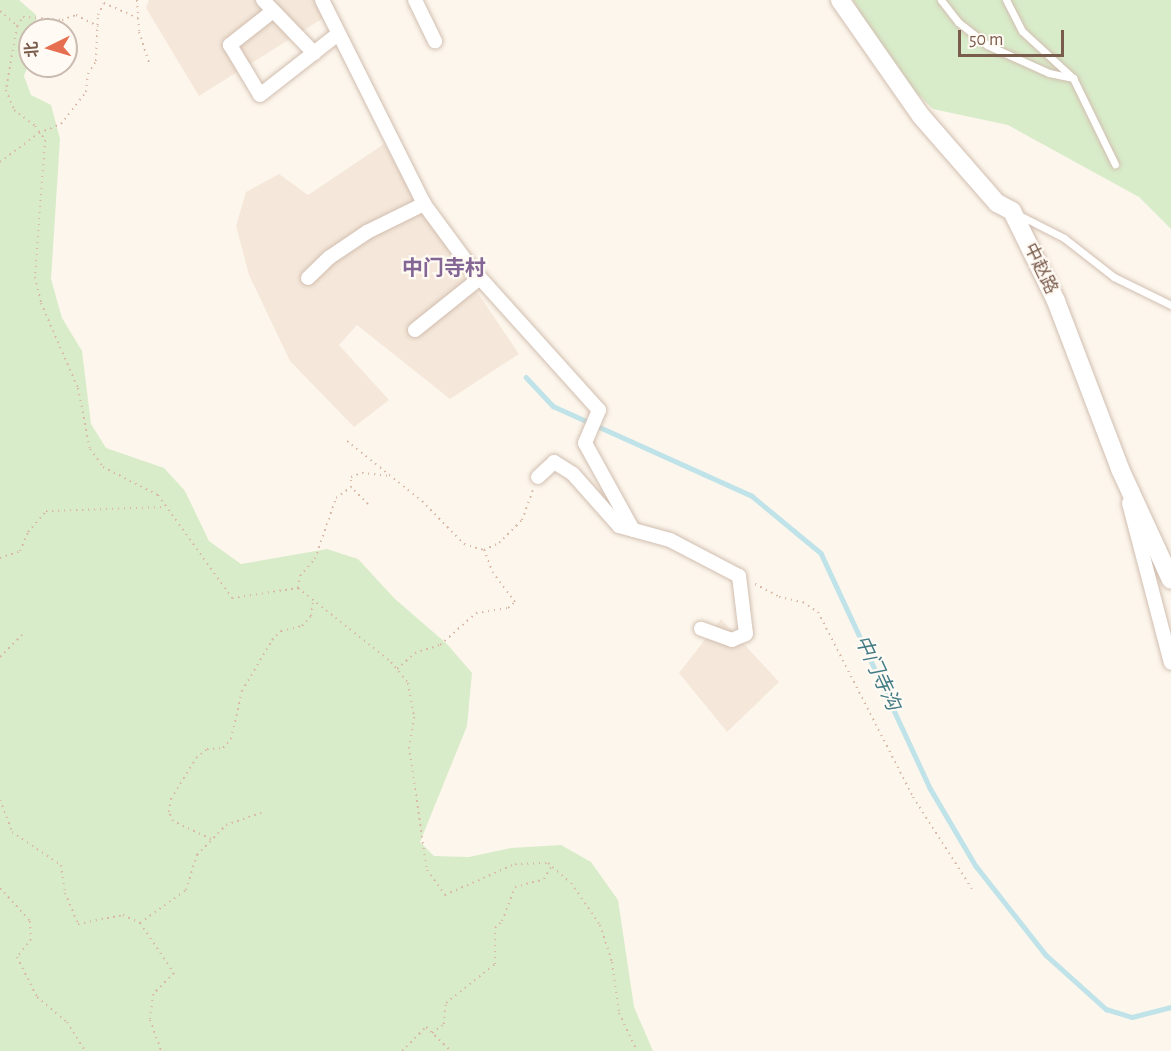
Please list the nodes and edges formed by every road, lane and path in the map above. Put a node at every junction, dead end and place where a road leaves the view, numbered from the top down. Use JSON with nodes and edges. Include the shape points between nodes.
{"nodes":[{"id":1,"x":137,"y":0,"type":"edge"},
{"id":2,"x":263,"y":0,"type":"edge"},
{"id":3,"x":322,"y":0,"type":"edge"},
{"id":4,"x":415,"y":0,"type":"edge"},
{"id":5,"x":840,"y":0,"type":"edge"},
{"id":6,"x":941,"y":0,"type":"edge"},
{"id":7,"x":1006,"y":0,"type":"edge"},
{"id":8,"x":0,"y":10,"type":"edge"},
{"id":9,"x":273,"y":11,"type":"junction"},
{"id":10,"x":138,"y":18,"type":"junction"},
{"id":11,"x":17,"y":26,"type":"junction"},
{"id":12,"x":98,"y":26,"type":"junction"},
{"id":13,"x":338,"y":34,"type":"junction"},
{"id":14,"x":435,"y":41,"type":"dead end"},
{"id":15,"x":314,"y":53,"type":"junction"},
{"id":16,"x":150,"y":65,"type":"dead end"},
{"id":17,"x":1073,"y":78,"type":"junction"},
{"id":18,"x":39,"y":133,"type":"junction"},
{"id":19,"x":0,"y":162,"type":"edge"},
{"id":20,"x":1115,"y":164,"type":"dead end"},
{"id":21,"x":424,"y":204,"type":"junction"},
{"id":22,"x":1012,"y":211,"type":"junction"},
{"id":23,"x":308,"y":278,"type":"dead end"},
{"id":24,"x":480,"y":278,"type":"junction"},
{"id":25,"x":1171,"y":305,"type":"edge"},
{"id":26,"x":415,"y":330,"type":"dead end"},
{"id":27,"x":347,"y":441,"type":"dead end"},
{"id":28,"x":1120,"y":469,"type":"junction"},
{"id":29,"x":390,"y":476,"type":"junction"},
{"id":30,"x":538,"y":477,"type":"joint"},
{"id":31,"x":351,"y":487,"type":"junction"},
{"id":32,"x":368,"y":504,"type":"dead end"},
{"id":33,"x":165,"y":507,"type":"junction"},
{"id":34,"x":633,"y":530,"type":"junction"},
{"id":35,"x":484,"y":550,"type":"junction"},
{"id":36,"x":0,"y":558,"type":"edge"},
{"id":37,"x":739,"y":576,"type":"junction"},
{"id":38,"x":1171,"y":580,"type":"edge"},
{"id":39,"x":298,"y":588,"type":"junction"},
{"id":40,"x":313,"y":601,"type":"junction"},
{"id":41,"x":701,"y":629,"type":"dead end"},
{"id":42,"x":23,"y":634,"type":"dead end"},
{"id":43,"x":0,"y":657,"type":"edge"},
{"id":44,"x":1171,"y":663,"type":"edge"},
{"id":45,"x":397,"y":669,"type":"junction"},
{"id":46,"x":0,"y":800,"type":"edge"},
{"id":47,"x":266,"y":811,"type":"dead end"},
{"id":48,"x":211,"y":839,"type":"junction"},
{"id":49,"x":551,"y":867,"type":"junction"},
{"id":50,"x":0,"y":888,"type":"edge"},
{"id":51,"x":972,"y":889,"type":"dead end"},
{"id":52,"x":140,"y":923,"type":"junction"},
{"id":53,"x":432,"y":1033,"type":"junction"},
{"id":54,"x":86,"y":1051,"type":"edge"},
{"id":55,"x":161,"y":1051,"type":"edge"},
{"id":56,"x":402,"y":1051,"type":"edge"},
{"id":57,"x":451,"y":1051,"type":"edge"},
{"id":58,"x":637,"y":1051,"type":"edge"}],
"edges":[{"from":1,"to":10,"type":"path"},
{"from":2,"to":9,"type":"street"},
{"from":3,"to":13,"type":"street"},
{"from":4,"to":14,"type":"street"},
{"from":5,"to":22,"type":"street","name":"中赵路","via":[[921,116],[997,203]]},
{"from":6,"to":17,"type":"lane","via":[[958,22],[987,45],[1049,73]]},
{"from":7,"to":17,"type":"lane","via":[[1022,31]]},
{"from":8,"to":11,"type":"path"},
{"from":9,"to":15,"type":"street"},
{"from":9,"to":15,"type":"street","via":[[230,45],[260,95]]},
{"from":10,"to":12,"type":"path","via":[[104,3]]},
{"from":10,"to":16,"type":"path"},
{"from":11,"to":12,"type":"path","via":[[23,17],[62,20],[76,15]]},
{"from":11,"to":18,"type":"path","via":[[6,90],[14,110]]},
{"from":12,"to":18,"type":"path","via":[[96,61],[87,74],[86,92],[61,124]]},
{"from":13,"to":15,"type":"street"},
{"from":13,"to":21,"type":"street"},
{"from":17,"to":20,"type":"lane"},
{"from":18,"to":19,"type":"path"},
{"from":18,"to":33,"type":"path","via":[[45,140],[46,153],[34,277],[41,303],[78,388],[90,449],[103,467],[158,495]]},
{"from":21,"to":23,"type":"street","via":[[367,232],[330,257]]},
{"from":21,"to":24,"type":"street"},
{"from":22,"to":25,"type":"lane","via":[[1064,238],[1114,277]]},
{"from":22,"to":28,"type":"street","name":"中赵路","via":[[1056,301]]},
{"from":24,"to":26,"type":"street"},
{"from":24,"to":34,"type":"street","via":[[599,410],[585,443]]},
{"from":27,"to":29,"type":"path"},
{"from":28,"to":38,"type":"street","name":"中赵路"},
{"from":28,"to":44,"type":"street"},
{"from":29,"to":31,"type":"path","via":[[362,473],[351,477]]},
{"from":29,"to":35,"type":"path","via":[[464,544]]},
{"from":30,"to":34,"type":"street","via":[[554,462],[573,474],[619,526]]},
{"from":30,"to":35,"type":"path","via":[[522,520],[499,543]]},
{"from":31,"to":32,"type":"path"},
{"from":31,"to":39,"type":"path","via":[[336,498],[315,559],[300,576]]},
{"from":33,"to":36,"type":"path","via":[[46,511],[28,532],[20,551]]},
{"from":33,"to":39,"type":"path","via":[[232,598]]},
{"from":34,"to":37,"type":"street","via":[[670,540]]},
{"from":35,"to":45,"type":"path","via":[[493,573],[515,602],[508,608],[476,613],[440,645],[415,653]]},
{"from":37,"to":41,"type":"street","via":[[746,634],[732,640]]},
{"from":37,"to":51,"type":"path","via":[[818,612],[914,797]]},
{"from":39,"to":40,"type":"path"},
{"from":40,"to":45,"type":"path"},
{"from":40,"to":48,"type":"path","via":[[311,616],[302,626],[281,631],[272,640],[242,691],[231,739],[223,748],[207,749],[196,758],[171,799],[169,812],[173,821]]},
{"from":42,"to":43,"type":"path"},
{"from":45,"to":49,"type":"path","via":[[408,683],[414,717],[410,747],[427,870],[445,895],[515,864],[548,863]]},
{"from":46,"to":52,"type":"path","via":[[12,832],[61,865],[64,894],[78,924],[123,915]]},
{"from":47,"to":48,"type":"path","via":[[226,825]]},
{"from":48,"to":52,"type":"path","via":[[197,855],[186,890]]},
{"from":49,"to":53,"type":"path","via":[[544,879],[515,886],[502,921],[495,928],[495,964],[446,1002],[444,1023]]},
{"from":49,"to":58,"type":"path","via":[[571,883],[600,925],[612,962],[619,1012]]},
{"from":50,"to":54,"type":"path","via":[[30,921],[31,939],[17,957],[37,997],[67,1022]]},
{"from":52,"to":55,"type":"path","via":[[174,974],[153,994],[150,1020]]},
{"from":53,"to":56,"type":"path","via":[[426,1027]]},
{"from":53,"to":57,"type":"path"}]}
